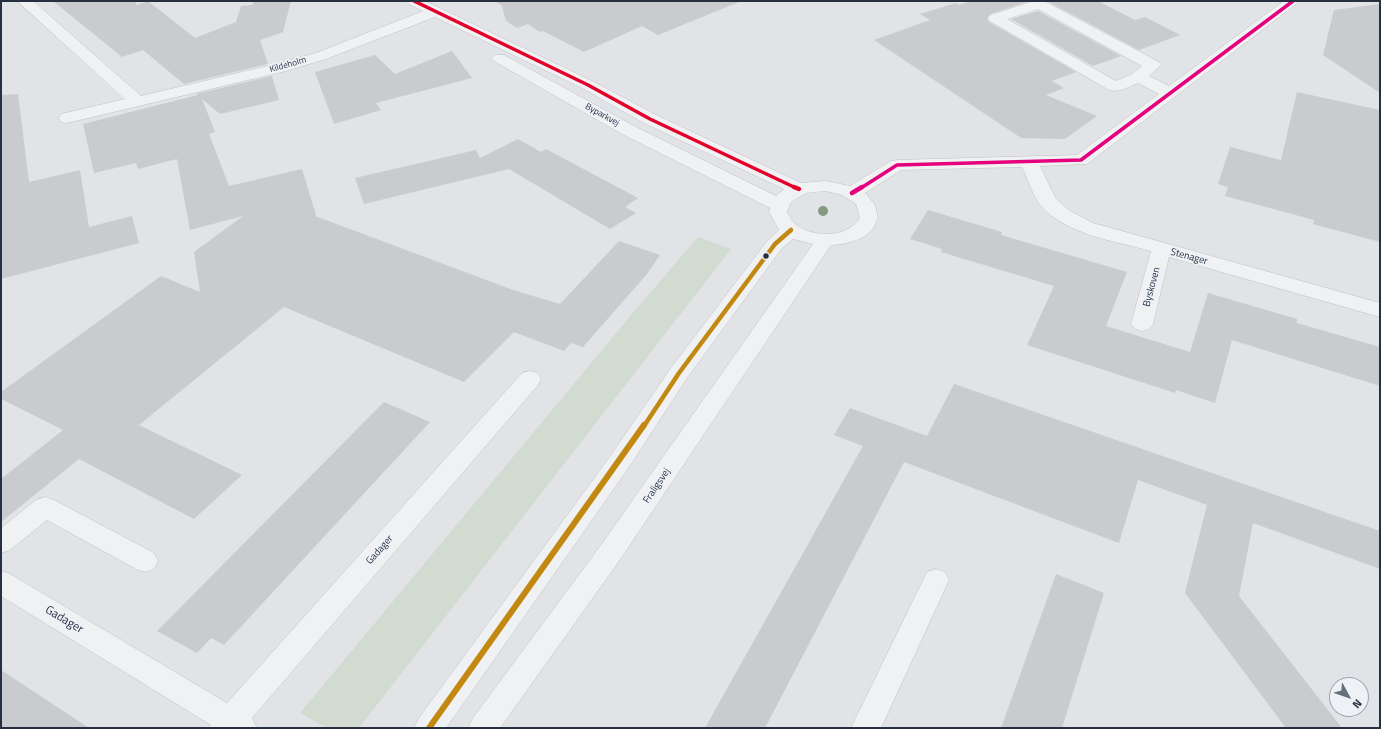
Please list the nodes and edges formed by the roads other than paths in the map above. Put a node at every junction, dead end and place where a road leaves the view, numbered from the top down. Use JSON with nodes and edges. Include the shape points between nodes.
{"nodes":[{"id":1,"x":24,"y":1,"type":"edge"},
{"id":2,"x":414,"y":1,"type":"edge"},
{"id":3,"x":1293,"y":1,"type":"edge"},
{"id":4,"x":433,"y":12,"type":"junction"},
{"id":5,"x":1138,"y":77,"type":"junction"},
{"id":6,"x":1171,"y":93,"type":"junction"},
{"id":7,"x":138,"y":102,"type":"junction"},
{"id":8,"x":67,"y":118,"type":"dead end"},
{"id":9,"x":1029,"y":162,"type":"junction"},
{"id":10,"x":799,"y":189,"type":"junction"},
{"id":11,"x":852,"y":193,"type":"junction"},
{"id":12,"x":779,"y":205,"type":"junction"},
{"id":13,"x":791,"y":230,"type":"junction"},
{"id":14,"x":825,"y":240,"type":"junction"},
{"id":15,"x":1161,"y":249,"type":"junction"},
{"id":16,"x":1380,"y":310,"type":"edge"},
{"id":17,"x":1142,"y":324,"type":"dead end"},
{"id":18,"x":530,"y":379,"type":"dead end"},
{"id":19,"x":1,"y":543,"type":"edge"},
{"id":20,"x":145,"y":561,"type":"dead end"},
{"id":21,"x":936,"y":580,"type":"dead end"},
{"id":22,"x":1,"y":582,"type":"edge"},
{"id":23,"x":232,"y":726,"type":"edge"},
{"id":24,"x":429,"y":728,"type":"edge"},
{"id":25,"x":483,"y":728,"type":"edge"},
{"id":26,"x":866,"y":728,"type":"edge"}],
"edges":[{"from":1,"to":7,"type":"street"},
{"from":2,"to":4,"type":"street","name":"Byparkvej"},
{"from":3,"to":6,"type":"street"},
{"from":4,"to":7,"type":"street","name":"Kildeholm","via":[[321,56]]},
{"from":4,"to":10,"type":"street","name":"Byparkvej"},
{"from":4,"to":12,"type":"street","name":"Byparkvej","via":[[441,22],[488,52],[628,130]]},
{"from":5,"to":5,"type":"street","via":[[1153,66],[1039,4],[995,18],[1115,87]]},
{"from":5,"to":6,"type":"street"},
{"from":6,"to":9,"type":"street","via":[[1081,160]]},
{"from":7,"to":8,"type":"street","name":"Kildeholm"},
{"from":9,"to":11,"type":"street","via":[[897,164]]},
{"from":9,"to":15,"type":"street","name":"Stenager","via":[[1048,202],[1063,215],[1086,227]]},
{"from":10,"to":11,"type":"street","via":[[826,186]]},
{"from":10,"to":12,"type":"street","via":[[786,196]]},
{"from":11,"to":14,"type":"street","via":[[865,202],[868,208],[869,220],[866,226],[854,235]]},
{"from":12,"to":13,"type":"street","via":[[780,218]]},
{"from":13,"to":14,"type":"street","via":[[806,237]]},
{"from":13,"to":24,"type":"street","via":[[775,244],[683,367],[618,464]]},
{"from":14,"to":25,"type":"street","name":"Fraligsvej","via":[[610,553]]},
{"from":15,"to":16,"type":"street","name":"Stenager"},
{"from":15,"to":17,"type":"street","name":"Byskoven"},
{"from":18,"to":23,"type":"street","name":"Gadager"},
{"from":19,"to":20,"type":"street","via":[[45,507]]},
{"from":21,"to":26,"type":"street"},
{"from":22,"to":23,"type":"street","name":"Gadager"}]}
